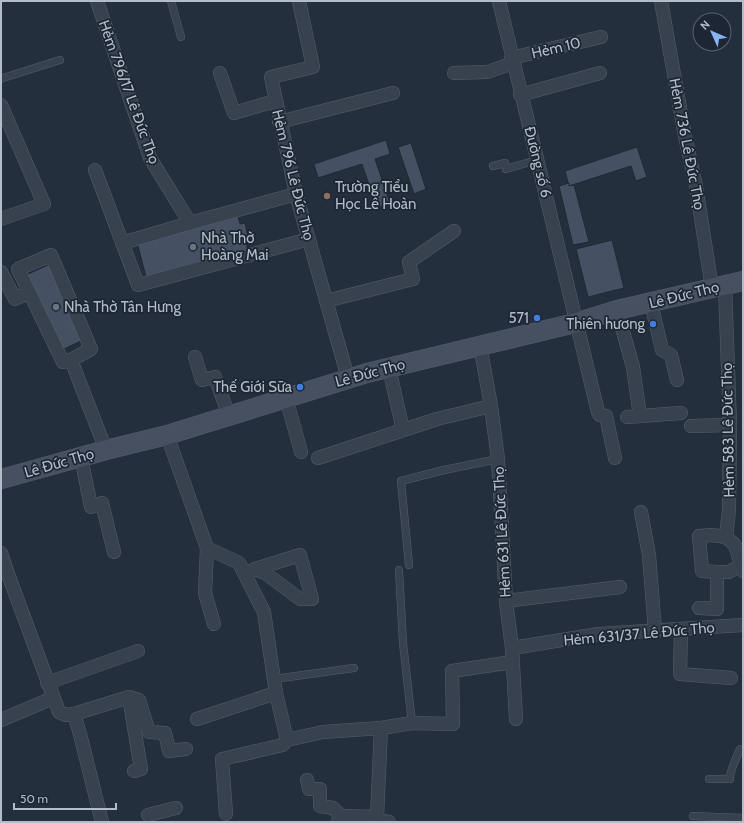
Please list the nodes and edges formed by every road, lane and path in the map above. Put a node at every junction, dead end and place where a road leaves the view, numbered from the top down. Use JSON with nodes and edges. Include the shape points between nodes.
{"nodes":[{"id":1,"x":97,"y":1,"type":"edge"},
{"id":2,"x":171,"y":1,"type":"edge"},
{"id":3,"x":298,"y":1,"type":"edge"},
{"id":4,"x":499,"y":1,"type":"edge"},
{"id":5,"x":661,"y":1,"type":"edge"},
{"id":6,"x":181,"y":37,"type":"dead end"},
{"id":7,"x":601,"y":38,"type":"dead end"},
{"id":8,"x":60,"y":60,"type":"dead end"},
{"id":9,"x":512,"y":61,"type":"junction"},
{"id":10,"x":220,"y":73,"type":"dead end"},
{"id":11,"x":454,"y":73,"type":"dead end"},
{"id":12,"x":600,"y":73,"type":"dead end"},
{"id":13,"x":1,"y":79,"type":"edge"},
{"id":14,"x":393,"y":93,"type":"dead end"},
{"id":15,"x":520,"y":94,"type":"junction"},
{"id":16,"x":275,"y":101,"type":"junction"},
{"id":17,"x":1,"y":105,"type":"edge"},
{"id":18,"x":280,"y":122,"type":"junction"},
{"id":19,"x":537,"y":160,"type":"junction"},
{"id":20,"x":493,"y":166,"type":"dead end"},
{"id":21,"x":95,"y":170,"type":"dead end"},
{"id":22,"x":296,"y":194,"type":"junction"},
{"id":23,"x":1,"y":219,"type":"edge"},
{"id":24,"x":190,"y":223,"type":"junction"},
{"id":25,"x":454,"y":231,"type":"dead end"},
{"id":26,"x":308,"y":239,"type":"junction"},
{"id":27,"x":122,"y":244,"type":"junction"},
{"id":28,"x":1,"y":272,"type":"edge"},
{"id":29,"x":727,"y":284,"type":"edge"},
{"id":30,"x":30,"y":292,"type":"junction"},
{"id":31,"x":326,"y":301,"type":"junction"},
{"id":32,"x":651,"y":303,"type":"junction"},
{"id":33,"x":617,"y":310,"type":"junction"},
{"id":34,"x":575,"y":323,"type":"junction"},
{"id":35,"x":480,"y":345,"type":"junction"},
{"id":36,"x":195,"y":357,"type":"dead end"},
{"id":37,"x":72,"y":360,"type":"junction"},
{"id":38,"x":389,"y":368,"type":"junction"},
{"id":39,"x":348,"y":378,"type":"junction"},
{"id":40,"x":677,"y":380,"type":"dead end"},
{"id":41,"x":286,"y":398,"type":"junction"},
{"id":42,"x":491,"y":406,"type":"junction"},
{"id":43,"x":681,"y":413,"type":"dead end"},
{"id":44,"x":229,"y":416,"type":"junction"},
{"id":45,"x":640,"y":416,"type":"junction"},
{"id":46,"x":627,"y":417,"type":"dead end"},
{"id":47,"x":730,"y":425,"type":"junction"},
{"id":48,"x":691,"y":426,"type":"dead end"},
{"id":49,"x":403,"y":430,"type":"junction"},
{"id":50,"x":167,"y":435,"type":"junction"},
{"id":51,"x":106,"y":450,"type":"junction"},
{"id":52,"x":302,"y":452,"type":"dead end"},
{"id":53,"x":81,"y":457,"type":"junction"},
{"id":54,"x":318,"y":458,"type":"dead end"},
{"id":55,"x":615,"y":458,"type":"dead end"},
{"id":56,"x":498,"y":459,"type":"junction"},
{"id":57,"x":1,"y":479,"type":"edge"},
{"id":58,"x":641,"y":512,"type":"dead end"},
{"id":59,"x":726,"y":537,"type":"junction"},
{"id":60,"x":207,"y":548,"type":"junction"},
{"id":61,"x":114,"y":552,"type":"dead end"},
{"id":62,"x":1,"y":553,"type":"edge"},
{"id":63,"x":409,"y":565,"type":"dead end"},
{"id":64,"x":742,"y":568,"type":"edge"},
{"id":65,"x":399,"y":570,"type":"dead end"},
{"id":66,"x":718,"y":572,"type":"junction"},
{"id":67,"x":620,"y":587,"type":"dead end"},
{"id":68,"x":506,"y":601,"type":"junction"},
{"id":69,"x":699,"y":608,"type":"dead end"},
{"id":70,"x":214,"y":624,"type":"dead end"},
{"id":71,"x":743,"y":625,"type":"edge"},
{"id":72,"x":681,"y":630,"type":"junction"},
{"id":73,"x":655,"y":631,"type":"junction"},
{"id":74,"x":512,"y":648,"type":"junction"},
{"id":75,"x":138,"y":651,"type":"dead end"},
{"id":76,"x":513,"y":662,"type":"junction"},
{"id":77,"x":354,"y":668,"type":"dead end"},
{"id":78,"x":732,"y":678,"type":"dead end"},
{"id":79,"x":274,"y":679,"type":"junction"},
{"id":80,"x":47,"y":683,"type":"junction"},
{"id":81,"x":276,"y":693,"type":"junction"},
{"id":82,"x":129,"y":697,"type":"junction"},
{"id":83,"x":53,"y":698,"type":"junction"},
{"id":84,"x":74,"y":714,"type":"junction"},
{"id":85,"x":197,"y":719,"type":"dead end"},
{"id":86,"x":516,"y":719,"type":"dead end"},
{"id":87,"x":1,"y":720,"type":"edge"},
{"id":88,"x":412,"y":723,"type":"junction"},
{"id":89,"x":381,"y":728,"type":"junction"},
{"id":90,"x":287,"y":740,"type":"junction"},
{"id":91,"x":186,"y":749,"type":"dead end"},
{"id":92,"x":743,"y":750,"type":"edge"},
{"id":93,"x":134,"y":771,"type":"dead end"},
{"id":94,"x":709,"y":779,"type":"dead end"},
{"id":95,"x":307,"y":780,"type":"dead end"},
{"id":96,"x":169,"y":813,"type":"edge"},
{"id":97,"x":226,"y":814,"type":"dead end"},
{"id":98,"x":148,"y":815,"type":"dead end"},
{"id":99,"x":693,"y":816,"type":"dead end"},
{"id":100,"x":743,"y":818,"type":"edge"},
{"id":101,"x":340,"y":819,"type":"edge"},
{"id":102,"x":383,"y":820,"type":"edge"},
{"id":103,"x":102,"y":822,"type":"edge"}],
"edges":[{"from":1,"to":24,"type":"street","name":"Hẻm 796/17 Lê Đức Thọ","via":[[150,158]]},
{"from":2,"to":6,"type":"lane"},
{"from":3,"to":16,"type":"street","name":"Hẻm 796 Lê Đức Thọ","via":[[313,67],[271,77]]},
{"from":4,"to":9,"type":"street","name":"Đường số 6"},
{"from":5,"to":29,"type":"street","name":"Hẻm 736 Lê Đức Thọ","via":[[696,186]]},
{"from":7,"to":9,"type":"street","name":"Hẻm 10"},
{"from":8,"to":13,"type":"lane"},
{"from":9,"to":11,"type":"street","name":"Hẻm 10","via":[[487,72]]},
{"from":9,"to":15,"type":"street","name":"Đường số 6"},
{"from":10,"to":16,"type":"street","via":[[234,113]]},
{"from":12,"to":15,"type":"street"},
{"from":14,"to":18,"type":"street"},
{"from":15,"to":19,"type":"street","name":"Đường số 6"},
{"from":16,"to":18,"type":"street","name":"Hẻm 796 Lê Đức Thọ"},
{"from":17,"to":23,"type":"street","via":[[44,204]]},
{"from":18,"to":22,"type":"street","name":"Hẻm 796 Lê Đức Thọ"},
{"from":19,"to":20,"type":"lane","via":[[506,169],[505,163]]},
{"from":19,"to":34,"type":"street","name":"Đường số 6"},
{"from":21,"to":27,"type":"street"},
{"from":22,"to":24,"type":"street"},
{"from":22,"to":26,"type":"street","name":"Hẻm 796 Lê Đức Thọ"},
{"from":24,"to":27,"type":"street"},
{"from":25,"to":31,"type":"street","via":[[409,262],[413,279]]},
{"from":26,"to":27,"type":"street","via":[[138,286]]},
{"from":26,"to":31,"type":"street","name":"Hẻm 796 Lê Đức Thọ"},
{"from":28,"to":30,"type":"street","via":[[16,299]]},
{"from":29,"to":32,"type":"main road","name":"Lê Đức Thọ"},
{"from":29,"to":47,"type":"street","name":"Hẻm 583 Lê Đức Thọ"},
{"from":30,"to":37,"type":"street","via":[[64,362]]},
{"from":30,"to":37,"type":"street","via":[[18,268],[51,255],[91,349]]},
{"from":31,"to":39,"type":"street","name":"Hẻm 796 Lê Đức Thọ"},
{"from":32,"to":33,"type":"main road","name":"Lê Đức Thọ"},
{"from":32,"to":40,"type":"street","via":[[662,350],[671,355]]},
{"from":33,"to":34,"type":"main road","name":"Lê Đức Thọ"},
{"from":33,"to":45,"type":"street","via":[[633,367]]},
{"from":34,"to":35,"type":"main road","name":"Lê Đức Thọ"},
{"from":34,"to":55,"type":"street","name":"Đường số 6","via":[[598,412],[606,416]]},
{"from":35,"to":38,"type":"main road","name":"Lê Đức Thọ"},
{"from":35,"to":42,"type":"street","name":"Hẻm 631 Lê Đức Thọ"},
{"from":36,"to":44,"type":"street","via":[[202,380],[215,377]]},
{"from":37,"to":51,"type":"street"},
{"from":38,"to":39,"type":"main road","name":"Lê Đức Thọ"},
{"from":38,"to":49,"type":"street"},
{"from":39,"to":41,"type":"main road","name":"Lê Đức Thọ"},
{"from":41,"to":44,"type":"main road","name":"Lê Đức Thọ"},
{"from":41,"to":52,"type":"street"},
{"from":42,"to":49,"type":"street"},
{"from":42,"to":56,"type":"street","name":"Hẻm 631 Lê Đức Thọ"},
{"from":43,"to":45,"type":"street"},
{"from":44,"to":50,"type":"main road","name":"Lê Đức Thọ"},
{"from":45,"to":46,"type":"street"},
{"from":47,"to":48,"type":"street"},
{"from":47,"to":59,"type":"street","name":"Hẻm 583 Lê Đức Thọ","via":[[729,510]]},
{"from":49,"to":54,"type":"street"},
{"from":50,"to":51,"type":"main road","name":"Lê Đức Thọ"},
{"from":50,"to":60,"type":"street"},
{"from":51,"to":53,"type":"main road","name":"Lê Đức Thọ"},
{"from":53,"to":57,"type":"main road","name":"Lê Đức Thọ"},
{"from":53,"to":61,"type":"street","via":[[91,507],[102,503]]},
{"from":56,"to":63,"type":"lane","via":[[401,481]]},
{"from":56,"to":68,"type":"street","name":"Hẻm 631 Lê Đức Thọ"},
{"from":58,"to":73,"type":"street"},
{"from":59,"to":64,"type":"street","via":[[735,545]]},
{"from":59,"to":66,"type":"street","via":[[699,536],[702,572]]},
{"from":60,"to":70,"type":"street","via":[[205,592]]},
{"from":60,"to":79,"type":"street","via":[[240,563],[250,572],[264,612]]},
{"from":62,"to":80,"type":"street"},
{"from":64,"to":66,"type":"street"},
{"from":65,"to":88,"type":"lane","via":[[403,643]]},
{"from":66,"to":69,"type":"street","via":[[717,609]]},
{"from":67,"to":68,"type":"street"},
{"from":68,"to":74,"type":"street","name":"Hẻm 631 Lê Đức Thọ"},
{"from":71,"to":72,"type":"street","name":"Hẻm 631/37 Lê Đức Thọ"},
{"from":72,"to":73,"type":"street","name":"Hẻm 631/37 Lê Đức Thọ"},
{"from":72,"to":78,"type":"street","via":[[680,674]]},
{"from":73,"to":74,"type":"street","name":"Hẻm 631/37 Lê Đức Thọ","via":[[599,634]]},
{"from":74,"to":76,"type":"street","name":"Hẻm 631 Lê Đức Thọ"},
{"from":75,"to":80,"type":"street"},
{"from":76,"to":86,"type":"street","name":"Hẻm 631 Lê Đức Thọ"},
{"from":76,"to":88,"type":"street","via":[[452,671],[453,724]]},
{"from":77,"to":79,"type":"lane"},
{"from":79,"to":81,"type":"street"},
{"from":80,"to":83,"type":"street"},
{"from":81,"to":85,"type":"street"},
{"from":81,"to":90,"type":"street"},
{"from":82,"to":84,"type":"street"},
{"from":82,"to":91,"type":"street","via":[[139,700],[149,732],[165,733],[170,751]]},
{"from":82,"to":93,"type":"street","via":[[141,769]]},
{"from":83,"to":84,"type":"street","via":[[59,712],[66,715]]},
{"from":83,"to":87,"type":"street"},
{"from":84,"to":103,"type":"street"},
{"from":88,"to":89,"type":"street"},
{"from":89,"to":90,"type":"street","via":[[323,732]]},
{"from":89,"to":102,"type":"street"},
{"from":90,"to":97,"type":"street","via":[[283,745],[222,759]]},
{"from":92,"to":94,"type":"lane","via":[[740,749],[729,774],[730,780]]},
{"from":95,"to":101,"type":"street","via":[[309,789],[320,789],[320,806],[333,808]]},
{"from":96,"to":98,"type":"street"},
{"from":99,"to":100,"type":"lane"},
{"from":101,"to":102,"type":"street"}]}
